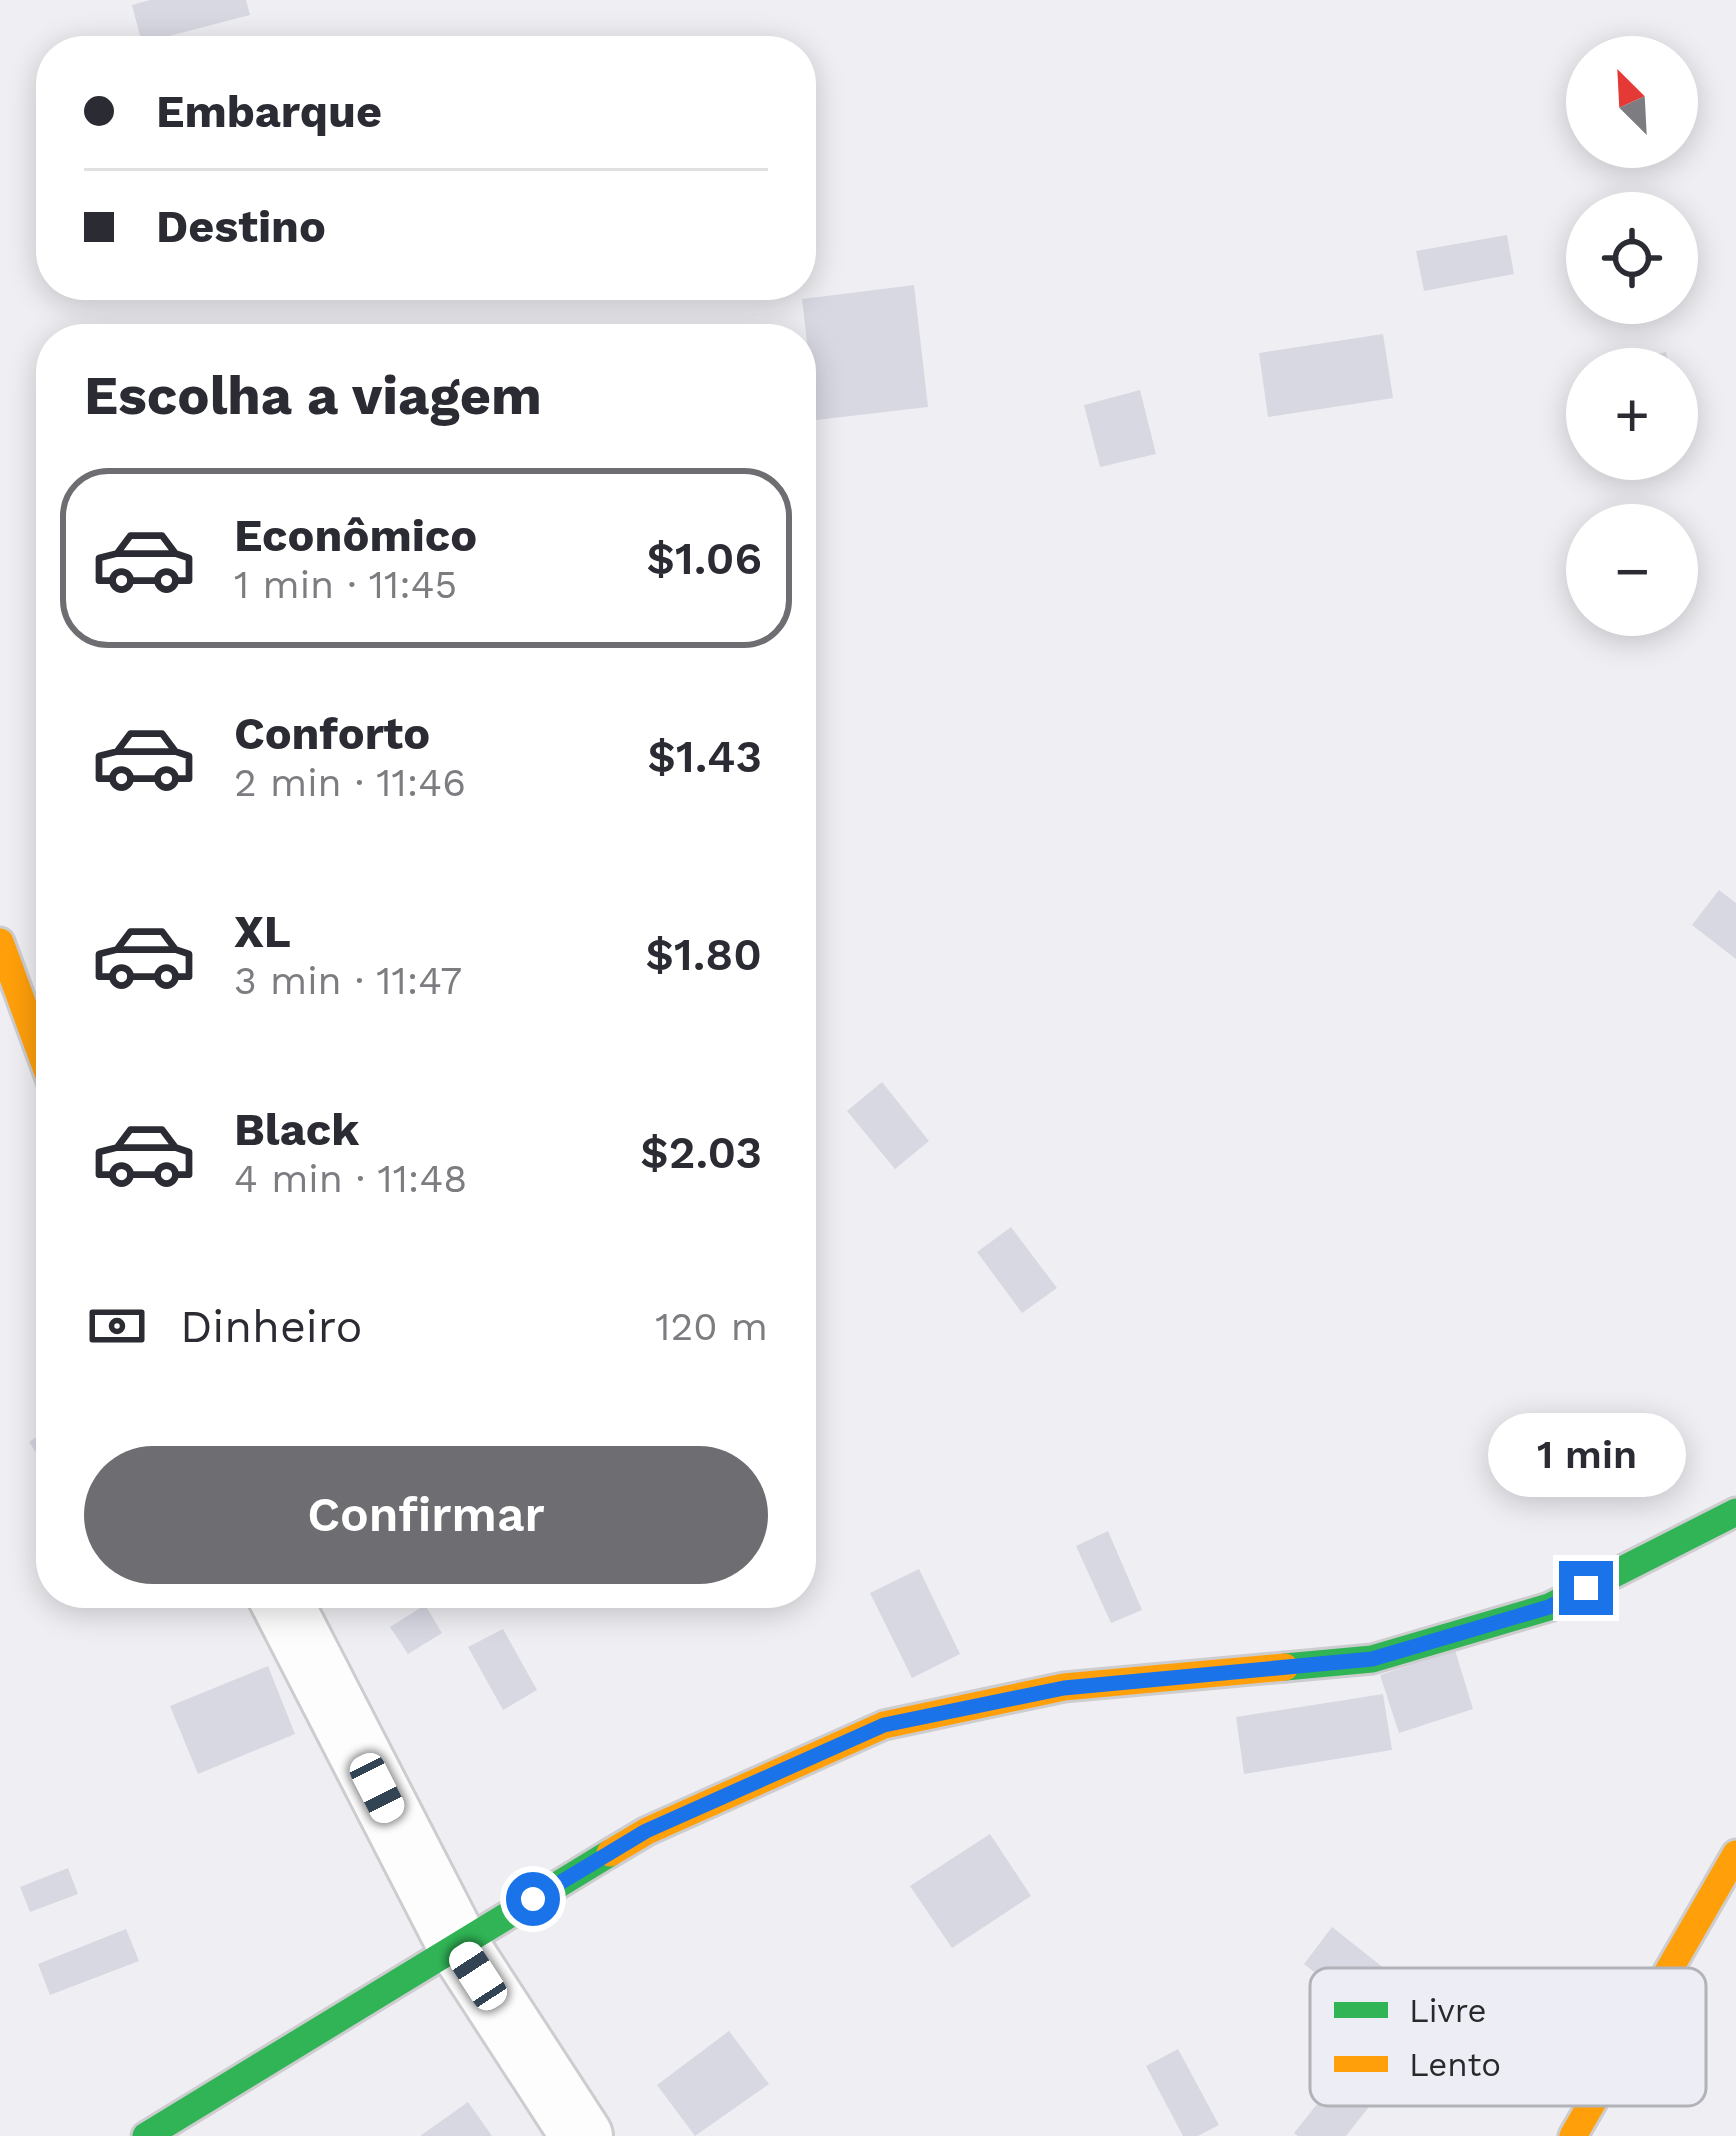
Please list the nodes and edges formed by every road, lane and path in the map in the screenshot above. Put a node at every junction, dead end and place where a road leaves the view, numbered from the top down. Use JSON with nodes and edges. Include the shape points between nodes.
{"nodes":[{"id":1,"x":0,"y":942,"type":"edge"},
{"id":2,"x":36,"y":1040,"type":"edge"},
{"id":3,"x":1736,"y":1512,"type":"edge"},
{"id":4,"x":285,"y":1608,"type":"edge"},
{"id":5,"x":1736,"y":1854,"type":"edge"},
{"id":6,"x":458,"y":1945,"type":"junction"},
{"id":7,"x":1671,"y":1968,"type":"edge"},
{"id":8,"x":1591,"y":2106,"type":"edge"},
{"id":9,"x":146,"y":2136,"type":"edge"},
{"id":10,"x":582,"y":2136,"type":"edge"},
{"id":11,"x":1574,"y":2136,"type":"edge"}],
"edges":[{"from":1,"to":2,"type":"street"},
{"from":3,"to":6,"type":"street","via":[[1549,1607],[1372,1659],[1064,1688],[884,1725],[646,1831]]},
{"from":4,"to":6,"type":"street"},
{"from":5,"to":7,"type":"street"},
{"from":6,"to":9,"type":"street"},
{"from":6,"to":10,"type":"street"},
{"from":8,"to":11,"type":"street"}]}
